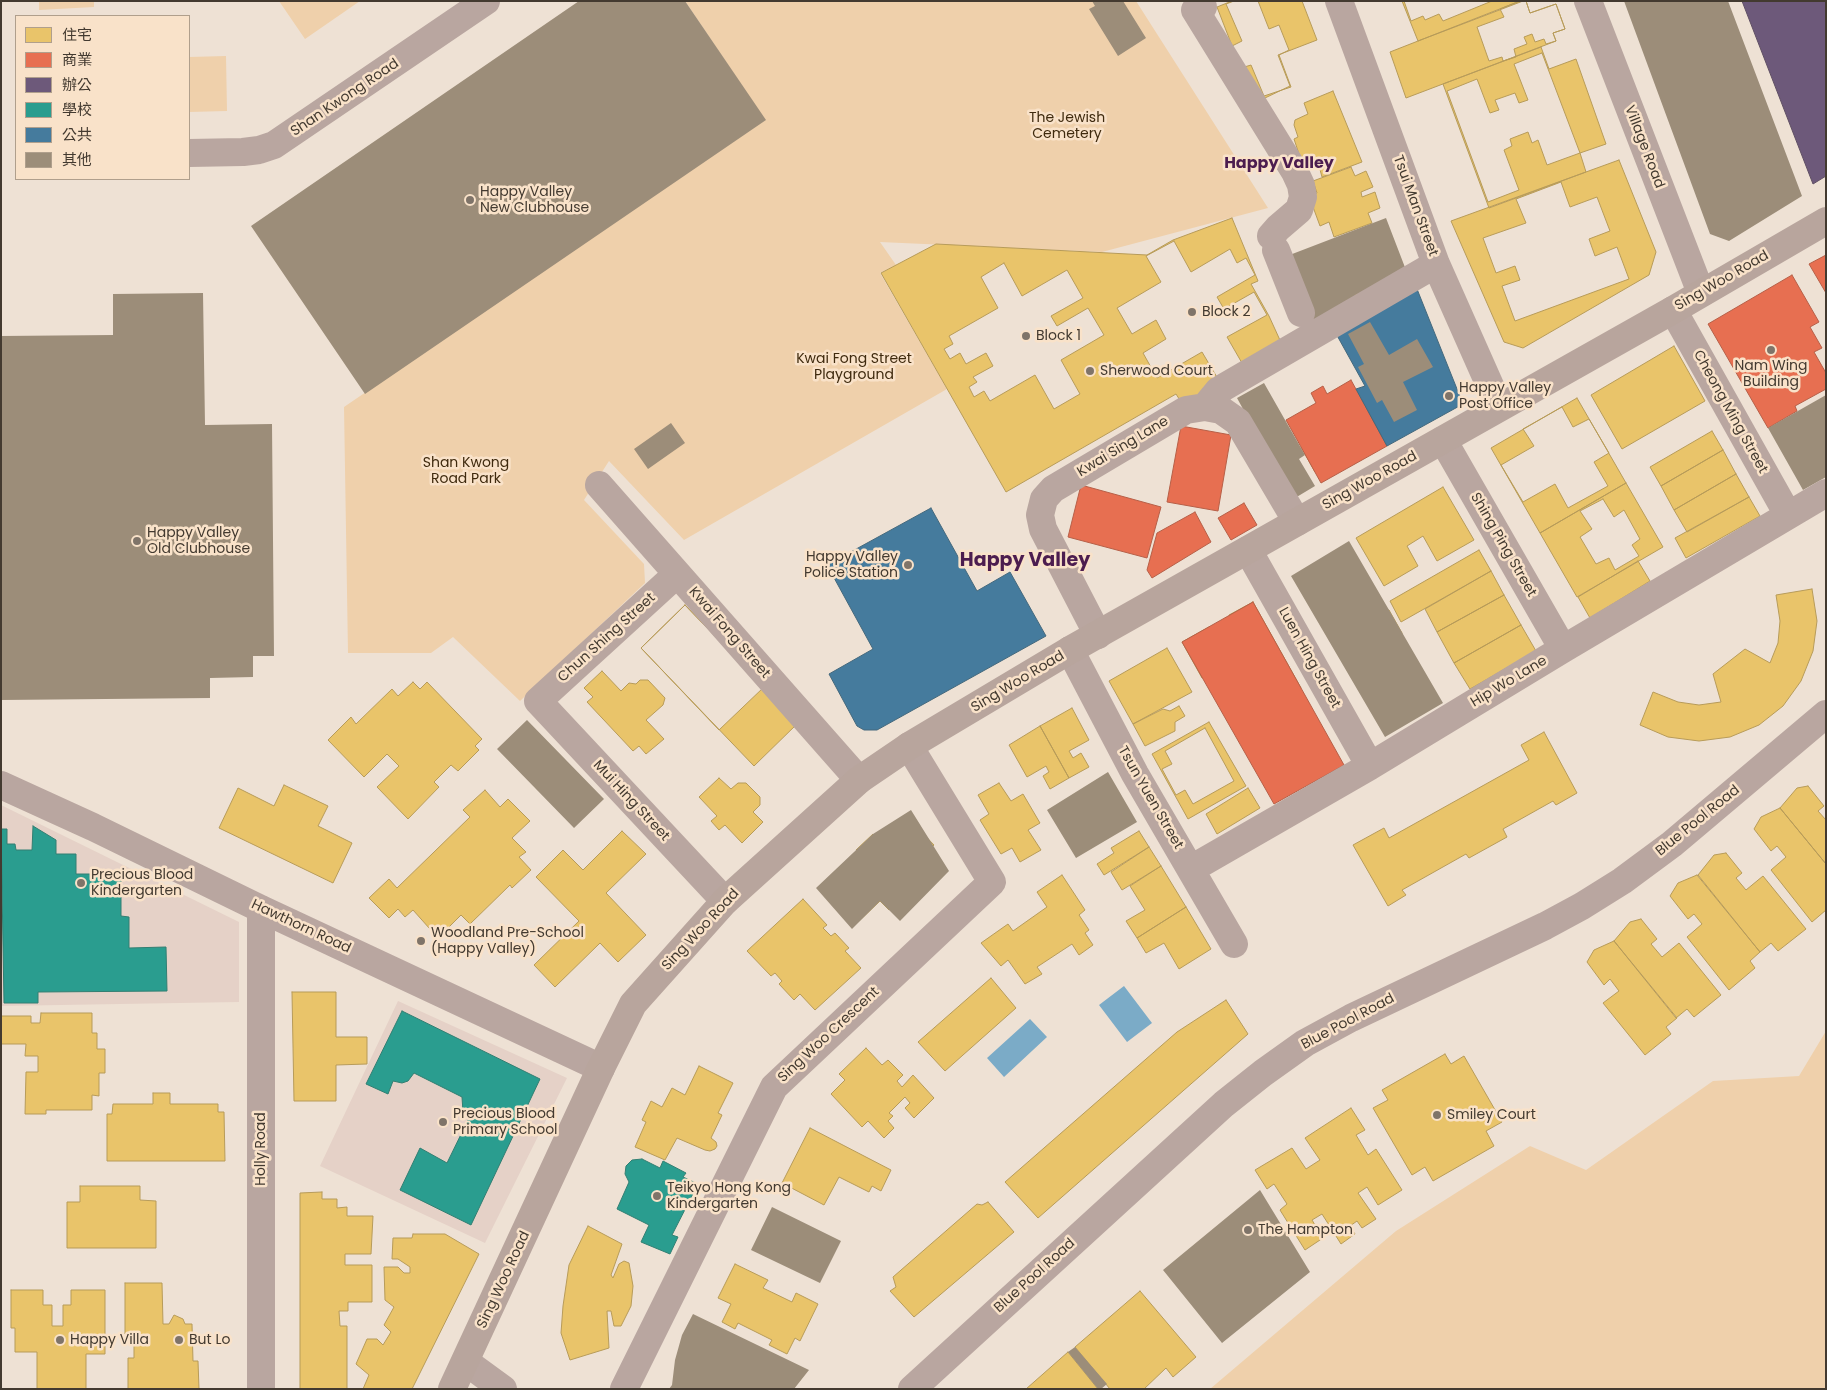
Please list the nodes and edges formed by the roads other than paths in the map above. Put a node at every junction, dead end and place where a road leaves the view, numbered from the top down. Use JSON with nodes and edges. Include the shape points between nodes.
{"nodes":[{"id":1,"x":486,"y":1,"type":"edge"},
{"id":2,"x":1339,"y":1,"type":"edge"},
{"id":3,"x":1588,"y":1,"type":"edge"},
{"id":4,"x":1203,"y":7,"type":"dead end"},
{"id":5,"x":190,"y":153,"type":"edge"},
{"id":6,"x":1826,"y":221,"type":"edge"},
{"id":7,"x":1436,"y":264,"type":"junction"},
{"id":8,"x":1701,"y":293,"type":"junction"},
{"id":9,"x":1673,"y":310,"type":"junction"},
{"id":10,"x":1301,"y":314,"type":"dead end"},
{"id":11,"x":1499,"y":406,"type":"junction"},
{"id":12,"x":1205,"y":407,"type":"junction"},
{"id":13,"x":1443,"y":440,"type":"junction"},
{"id":14,"x":599,"y":485,"type":"dead end"},
{"id":15,"x":1826,"y":493,"type":"edge"},
{"id":16,"x":1788,"y":515,"type":"junction"},
{"id":17,"x":1297,"y":522,"type":"junction"},
{"id":18,"x":1248,"y":550,"type":"junction"},
{"id":19,"x":677,"y":574,"type":"junction"},
{"id":20,"x":1098,"y":634,"type":"junction"},
{"id":21,"x":1563,"y":649,"type":"junction"},
{"id":22,"x":1070,"y":650,"type":"junction"},
{"id":23,"x":538,"y":701,"type":"joint"},
{"id":24,"x":1826,"y":714,"type":"edge"},
{"id":25,"x":909,"y":746,"type":"junction"},
{"id":26,"x":1370,"y":766,"type":"junction"},
{"id":27,"x":859,"y":780,"type":"junction"},
{"id":28,"x":1,"y":785,"type":"edge"},
{"id":29,"x":1191,"y":869,"type":"junction"},
{"id":30,"x":725,"y":901,"type":"junction"},
{"id":31,"x":261,"y":909,"type":"junction"},
{"id":32,"x":1234,"y":944,"type":"dead end"},
{"id":33,"x":601,"y":1068,"type":"junction"},
{"id":34,"x":466,"y":1362,"type":"junction"},
{"id":35,"x":261,"y":1389,"type":"edge"},
{"id":36,"x":452,"y":1389,"type":"edge"},
{"id":37,"x":503,"y":1389,"type":"edge"},
{"id":38,"x":624,"y":1389,"type":"edge"},
{"id":39,"x":912,"y":1389,"type":"edge"}],
"edges":[{"from":1,"to":5,"type":"street","name":"Shan Kwong Road","via":[[274,145],[243,152]]},
{"from":2,"to":7,"type":"street","name":"Tsui Man Street"},
{"from":3,"to":8,"type":"street","name":"Village Road"},
{"from":4,"to":10,"type":"street","via":[[1196,10],[1301,184],[1303,197],[1299,210],[1278,228],[1274,243]]},
{"from":6,"to":8,"type":"street","name":"Sing Woo Road"},
{"from":7,"to":11,"type":"street","name":"Tsui Man Street"},
{"from":7,"to":12,"type":"street","via":[[1219,390]]},
{"from":8,"to":9,"type":"street","name":"Sing Woo Road"},
{"from":9,"to":11,"type":"street","name":"Sing Woo Road"},
{"from":9,"to":16,"type":"street","name":"Cheong Ming Street"},
{"from":11,"to":13,"type":"street","name":"Sing Woo Road"},
{"from":12,"to":17,"type":"street","via":[[1220,410],[1238,422]]},
{"from":12,"to":20,"type":"street","name":"Kwai Sing Lane","via":[[1186,410],[1053,489],[1044,499],[1040,515],[1043,530]]},
{"from":13,"to":17,"type":"street","name":"Sing Woo Road"},
{"from":13,"to":21,"type":"street","name":"Shing Ping Street"},
{"from":14,"to":19,"type":"street","name":"Kwai Fong Street"},
{"from":15,"to":16,"type":"street","name":"Hip Wo Lane"},
{"from":16,"to":21,"type":"street","name":"Hip Wo Lane"},
{"from":17,"to":18,"type":"street","name":"Sing Woo Road"},
{"from":18,"to":20,"type":"street","name":"Sing Woo Road"},
{"from":18,"to":26,"type":"street","name":"Luen Hing Street"},
{"from":19,"to":23,"type":"street","name":"Chun Shing Street"},
{"from":19,"to":27,"type":"street","name":"Kwai Fong Street"},
{"from":20,"to":22,"type":"street","name":"Sing Woo Road"},
{"from":21,"to":26,"type":"street","name":"Hip Wo Lane"},
{"from":22,"to":25,"type":"street","name":"Sing Woo Road"},
{"from":22,"to":29,"type":"street","name":"Tsun Yuen Street","via":[[1135,774]]},
{"from":23,"to":30,"type":"street","name":"Mui Hing Street"},
{"from":24,"to":39,"type":"street","name":"Blue Pool Road","via":[[1672,844],[1622,881],[1546,926],[1350,1018],[1305,1043],[1263,1073],[1224,1104]]},
{"from":25,"to":27,"type":"street","name":"Sing Woo Road"},
{"from":25,"to":38,"type":"street","name":"Sing Woo Crescent","via":[[992,882],[774,1087]]},
{"from":26,"to":29,"type":"street","name":"Hip Wo Lane"},
{"from":27,"to":30,"type":"street","name":"Sing Woo Road"},
{"from":28,"to":31,"type":"street","name":"Hawthorn Road"},
{"from":29,"to":32,"type":"street","name":"Tsun Yuen Street"},
{"from":30,"to":33,"type":"street","name":"Sing Woo Road","via":[[633,1004]]},
{"from":31,"to":33,"type":"street","name":"Hawthorn Road"},
{"from":31,"to":35,"type":"street","name":"Holly Road"},
{"from":33,"to":34,"type":"street","name":"Sing Woo Road"},
{"from":34,"to":36,"type":"street","name":"Sing Woo Road"},
{"from":34,"to":37,"type":"street"}]}
